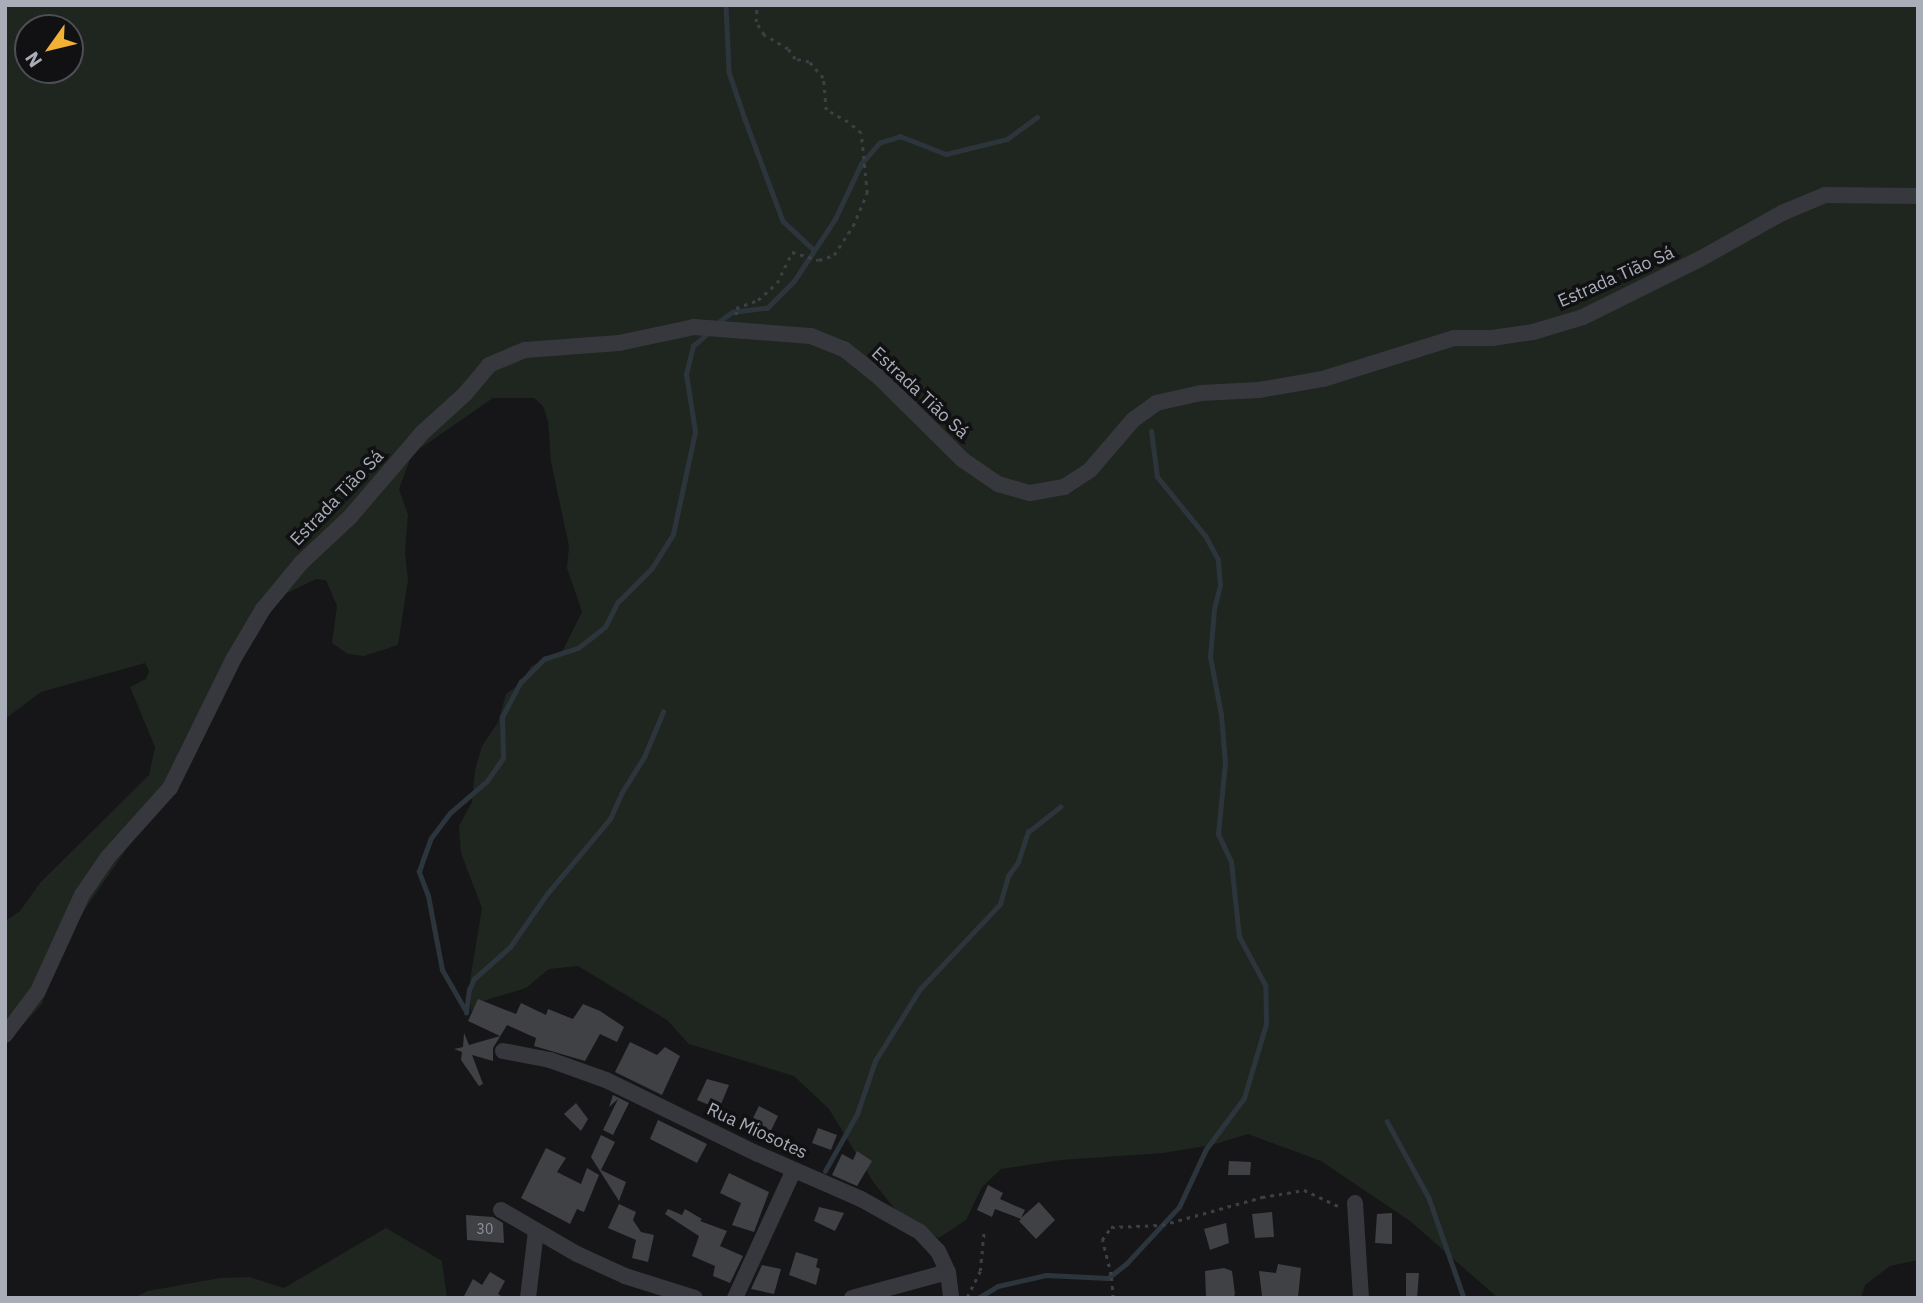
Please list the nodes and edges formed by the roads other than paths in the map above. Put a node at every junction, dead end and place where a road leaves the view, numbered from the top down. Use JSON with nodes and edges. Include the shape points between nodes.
{"nodes":[{"id":1,"x":1918,"y":195,"type":"edge"},
{"id":2,"x":5,"y":1035,"type":"edge"},
{"id":3,"x":503,"y":1051,"type":"dead end"},
{"id":4,"x":794,"y":1170,"type":"junction"},
{"id":5,"x":1355,"y":1206,"type":"road end"},
{"id":6,"x":501,"y":1210,"type":"dead end"},
{"id":7,"x":536,"y":1231,"type":"junction"},
{"id":8,"x":948,"y":1272,"type":"junction"},
{"id":9,"x":528,"y":1298,"type":"edge"},
{"id":10,"x":695,"y":1298,"type":"edge"},
{"id":11,"x":735,"y":1298,"type":"edge"},
{"id":12,"x":852,"y":1298,"type":"edge"},
{"id":13,"x":951,"y":1298,"type":"edge"},
{"id":14,"x":1361,"y":1298,"type":"edge"}],
"edges":[{"from":1,"to":2,"type":"street","name":"Estrada Tião Sá","via":[[1825,195],[1583,317],[1533,332],[1454,338],[1323,379],[1156,403],[1133,420],[1090,470],[1064,487],[1030,493],[998,484],[963,460],[879,377],[844,349],[811,336],[694,327],[619,343],[524,349],[489,365],[466,394],[422,433],[350,517],[301,562],[263,610],[234,657],[170,788],[108,857],[82,895],[38,990]]},
{"from":3,"to":4,"type":"street","name":"Rua Miosotes","via":[[550,1060],[606,1080]]},
{"from":4,"to":8,"type":"street","name":"Rua Miosotes","via":[[861,1199],[920,1233],[938,1251]]},
{"from":4,"to":11,"type":"street"},
{"from":5,"to":14,"type":"street"},
{"from":6,"to":7,"type":"street"},
{"from":7,"to":9,"type":"street"},
{"from":7,"to":10,"type":"street","via":[[625,1276]]},
{"from":8,"to":12,"type":"street"},
{"from":8,"to":13,"type":"street","name":"Rua Miosotes"}]}
